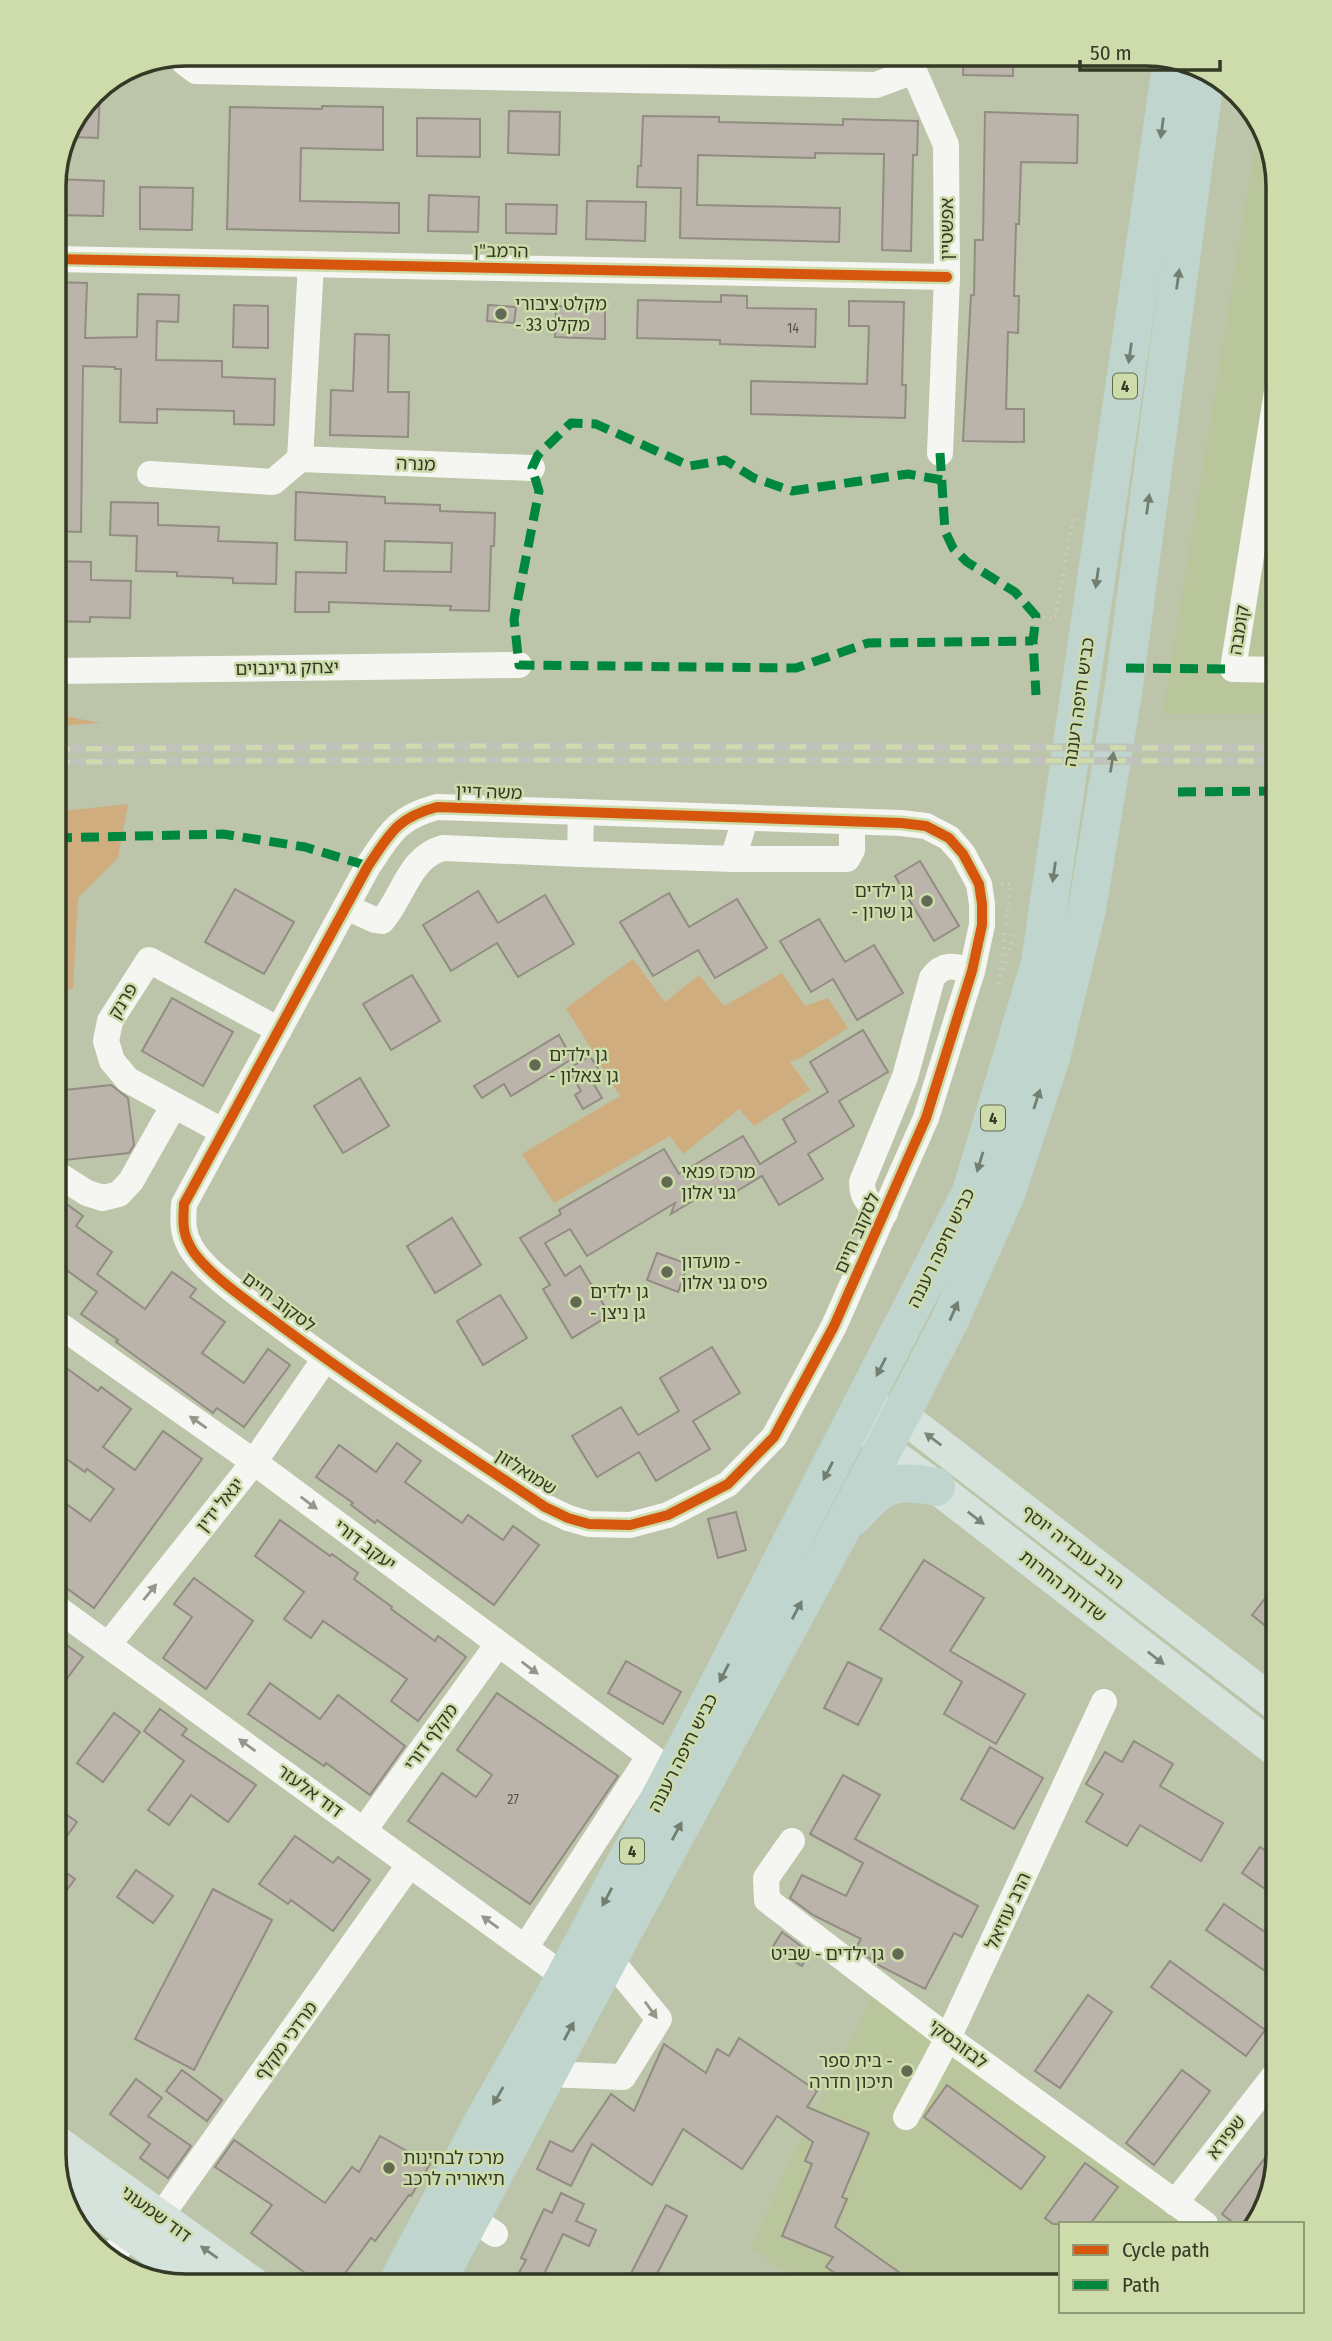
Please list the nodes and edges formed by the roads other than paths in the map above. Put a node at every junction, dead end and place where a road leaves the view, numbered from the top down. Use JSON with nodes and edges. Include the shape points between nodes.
{"nodes":[{"id":1,"x":189,"y":66,"type":"edge"},
{"id":2,"x":906,"y":67,"type":"edge"},
{"id":3,"x":914,"y":67,"type":"edge"},
{"id":4,"x":1171,"y":69,"type":"edge"},
{"id":5,"x":1205,"y":82,"type":"edge"},
{"id":6,"x":67,"y":259,"type":"edge"},
{"id":7,"x":311,"y":264,"type":"junction"},
{"id":8,"x":947,"y":278,"type":"junction"},
{"id":9,"x":940,"y":453,"type":"dead end"},
{"id":10,"x":300,"y":459,"type":"junction"},
{"id":11,"x":1266,"y":461,"type":"edge"},
{"id":12,"x":532,"y":468,"type":"dead end"},
{"id":13,"x":150,"y":474,"type":"dead end"},
{"id":14,"x":520,"y":665,"type":"dead end"},
{"id":15,"x":1266,"y":670,"type":"edge"},
{"id":16,"x":67,"y":671,"type":"edge"},
{"id":17,"x":581,"y":812,"type":"junction"},
{"id":18,"x":741,"y":818,"type":"junction"},
{"id":19,"x":852,"y":822,"type":"junction"},
{"id":20,"x":580,"y":854,"type":"junction"},
{"id":21,"x":733,"y":859,"type":"junction"},
{"id":22,"x":346,"y":907,"type":"junction"},
{"id":23,"x":972,"y":971,"type":"junction"},
{"id":24,"x":279,"y":1030,"type":"junction"},
{"id":25,"x":174,"y":1105,"type":"junction"},
{"id":26,"x":222,"y":1131,"type":"junction"},
{"id":27,"x":66,"y":1180,"type":"edge"},
{"id":28,"x":885,"y":1213,"type":"junction"},
{"id":29,"x":212,"y":1271,"type":"joint"},
{"id":30,"x":66,"y":1330,"type":"edge"},
{"id":31,"x":325,"y":1359,"type":"junction"},
{"id":32,"x":859,"y":1410,"type":"junction"},
{"id":33,"x":901,"y":1415,"type":"junction"},
{"id":34,"x":882,"y":1448,"type":"junction"},
{"id":35,"x":254,"y":1462,"type":"junction"},
{"id":36,"x":728,"y":1484,"type":"joint"},
{"id":37,"x":936,"y":1487,"type":"junction"},
{"id":38,"x":840,"y":1532,"type":"junction"},
{"id":39,"x":66,"y":1615,"type":"edge"},
{"id":40,"x":498,"y":1644,"type":"junction"},
{"id":41,"x":108,"y":1645,"type":"junction"},
{"id":42,"x":1266,"y":1697,"type":"edge"},
{"id":43,"x":1104,"y":1702,"type":"dead end"},
{"id":44,"x":1266,"y":1743,"type":"edge"},
{"id":45,"x":661,"y":1765,"type":"junction"},
{"id":46,"x":364,"y":1830,"type":"junction"},
{"id":47,"x":792,"y":1841,"type":"dead end"},
{"id":48,"x":410,"y":1864,"type":"junction"},
{"id":49,"x":525,"y":1948,"type":"junction"},
{"id":50,"x":609,"y":1958,"type":"junction"},
{"id":51,"x":565,"y":1977,"type":"junction"},
{"id":52,"x":948,"y":2038,"type":"junction"},
{"id":53,"x":547,"y":2074,"type":"junction"},
{"id":54,"x":1266,"y":2085,"type":"edge"},
{"id":55,"x":906,"y":2117,"type":"dead end"},
{"id":56,"x":66,"y":2149,"type":"edge"},
{"id":57,"x":73,"y":2194,"type":"edge"},
{"id":58,"x":1175,"y":2203,"type":"junction"},
{"id":59,"x":160,"y":2217,"type":"junction"},
{"id":60,"x":468,"y":2220,"type":"junction"},
{"id":61,"x":1202,"y":2222,"type":"edge"},
{"id":62,"x":128,"y":2234,"type":"junction"},
{"id":63,"x":116,"y":2251,"type":"edge"},
{"id":64,"x":170,"y":2273,"type":"edge"},
{"id":65,"x":240,"y":2274,"type":"edge"},
{"id":66,"x":383,"y":2274,"type":"edge"},
{"id":67,"x":409,"y":2274,"type":"edge"},
{"id":68,"x":441,"y":2274,"type":"edge"}],
"edges":[{"from":1,"to":2,"type":"street","via":[[210,72],[876,85]]},
{"from":3,"to":8,"type":"street","name":"אפשטיין","via":[[946,145]]},
{"from":4,"to":32,"type":"highway","name":"כביש חיפה רעננה","number":"4","one_way":true,"via":[[1040,962],[971,1192]]},
{"from":33,"to":5,"type":"highway","name":"כביש חיפה רעננה","number":"4","one_way":true,"via":[[1006,1194],[1052,1054],[1087,909],[1119,718]]},
{"from":6,"to":7,"type":"street","name":"הרמב\"ן"},
{"from":7,"to":8,"type":"street","name":"הרמב\"ן"},
{"from":7,"to":10,"type":"street"},
{"from":8,"to":9,"type":"street","name":"אפשטיין"},
{"from":10,"to":12,"type":"street","name":"מנרה"},
{"from":10,"to":13,"type":"street","via":[[273,482]]},
{"from":11,"to":15,"type":"street","name":"קומבה","via":[[1233,669]]},
{"from":14,"to":16,"type":"street","name":"יצחק גרינבוים"},
{"from":17,"to":18,"type":"street","name":"משה דיין"},
{"from":17,"to":20,"type":"street"},
{"from":17,"to":22,"type":"street","name":"משה דיין","via":[[437,807],[416,813],[390,833]]},
{"from":18,"to":19,"type":"street","name":"משה דיין"},
{"from":18,"to":21,"type":"street"},
{"from":19,"to":21,"type":"street","via":[[852,850],[847,859]]},
{"from":19,"to":23,"type":"street","name":"משה דיין","via":[[926,826],[949,838],[963,854],[979,884],[982,904]]},
{"from":20,"to":21,"type":"street"},
{"from":20,"to":22,"type":"street","via":[[443,848],[420,861],[382,921]]},
{"from":22,"to":24,"type":"street","name":"משה דיין"},
{"from":23,"to":28,"type":"street","name":"לסקוב חיים","via":[[926,1118]]},
{"from":23,"to":28,"type":"street","via":[[951,965],[932,978],[905,1077],[862,1182],[869,1205]]},
{"from":24,"to":25,"type":"street","name":"פרנק","via":[[149,960],[110,1021],[106,1041],[112,1061],[128,1080]]},
{"from":24,"to":26,"type":"street","name":"משה דיין"},
{"from":25,"to":26,"type":"street","name":"פרנק"},
{"from":25,"to":27,"type":"street","via":[[119,1194],[103,1198]]},
{"from":26,"to":29,"type":"street","name":"משה דיין","via":[[184,1205],[182,1226],[190,1247]]},
{"from":28,"to":36,"type":"street","name":"לסקוב חיים","via":[[834,1326],[774,1437]]},
{"from":29,"to":31,"type":"street","name":"לסקוב חיים"},
{"from":35,"to":30,"type":"street","name":"יעקב דורי","one_way":true},
{"from":31,"to":35,"type":"street","name":"יגאל ידין"},
{"from":31,"to":36,"type":"street","name":"שמואלזון","via":[[568,1518],[589,1524],[630,1525],[668,1515]]},
{"from":32,"to":33,"type":"main road"},
{"from":32,"to":34,"type":"main road","name":"שדרות החרות"},
{"from":32,"to":45,"type":"highway","name":"כביש חיפה רעננה","number":"4","one_way":true},
{"from":33,"to":34,"type":"highway","name":"כביש חיפה רעננה","number":"4"},
{"from":42,"to":33,"type":"main road","name":"הרב עובדיה יוסף","one_way":true},
{"from":34,"to":37,"type":"main road","name":"שדרות החרות"},
{"from":34,"to":38,"type":"highway","name":"כביש חיפה רעננה","number":"4"},
{"from":35,"to":40,"type":"street","name":"יעקב דורי","one_way":true},
{"from":41,"to":35,"type":"street","name":"יגאל ידין","one_way":true},
{"from":37,"to":38,"type":"highway","via":[[911,1482],[890,1485],[874,1494]]},
{"from":37,"to":44,"type":"main road","name":"שדרות החרות","one_way":true},
{"from":50,"to":38,"type":"highway","name":"כביש חיפה רעננה","number":"4","one_way":true},
{"from":39,"to":41,"type":"street","name":"דוד אלעזר"},
{"from":40,"to":45,"type":"street","name":"יעקב דורי","one_way":true},
{"from":40,"to":46,"type":"street","name":"מקלף דורי"},
{"from":46,"to":41,"type":"street","name":"דוד אלעזר","one_way":true},
{"from":43,"to":52,"type":"street","name":"הרב עוזיאל"},
{"from":45,"to":49,"type":"street"},
{"from":45,"to":51,"type":"highway","name":"כביש חיפה רעננה","number":"4","one_way":true},
{"from":46,"to":48,"type":"street","name":"דוד אלעזר"},
{"from":47,"to":52,"type":"street","name":"לבזובסקי","via":[[766,1878],[767,1900]]},
{"from":49,"to":48,"type":"street","name":"דוד אלעזר","one_way":true},
{"from":48,"to":59,"type":"street","name":"מרדכי מקלף"},
{"from":49,"to":51,"type":"street","name":"דוד אלעזר"},
{"from":53,"to":50,"type":"highway","name":"כביש חיפה רעננה","number":"4","one_way":true},
{"from":50,"to":53,"type":"street","one_way":true,"via":[[659,2019],[623,2077]]},
{"from":51,"to":60,"type":"highway","name":"כביש חיפה רעננה","number":"4","one_way":true,"via":[[485,2118]]},
{"from":52,"to":55,"type":"street","name":"הרב עוזיאל"},
{"from":52,"to":58,"type":"street","name":"לבזובסקי"},
{"from":53,"to":60,"type":"highway","name":"כביש חיפה רעננה","number":"4"},
{"from":54,"to":58,"type":"street","name":"שפירא"},
{"from":56,"to":59,"type":"main road","name":"דוד שמעוני"},
{"from":57,"to":62,"type":"main road","name":"דוד שמעוני"},
{"from":58,"to":61,"type":"street","name":"לבזובסקי"},
{"from":65,"to":59,"type":"main road","name":"דוד שמעוני","one_way":true},
{"from":60,"to":66,"type":"highway","via":[[419,2212]]},
{"from":60,"to":67,"type":"highway","name":"כביש חיפה רעננה","number":"4"},
{"from":60,"to":68,"type":"highway","name":"כביש חיפה רעננה","number":"4"},
{"from":62,"to":63,"type":"street"},
{"from":62,"to":64,"type":"main road","name":"דוד שמעוני"}]}
